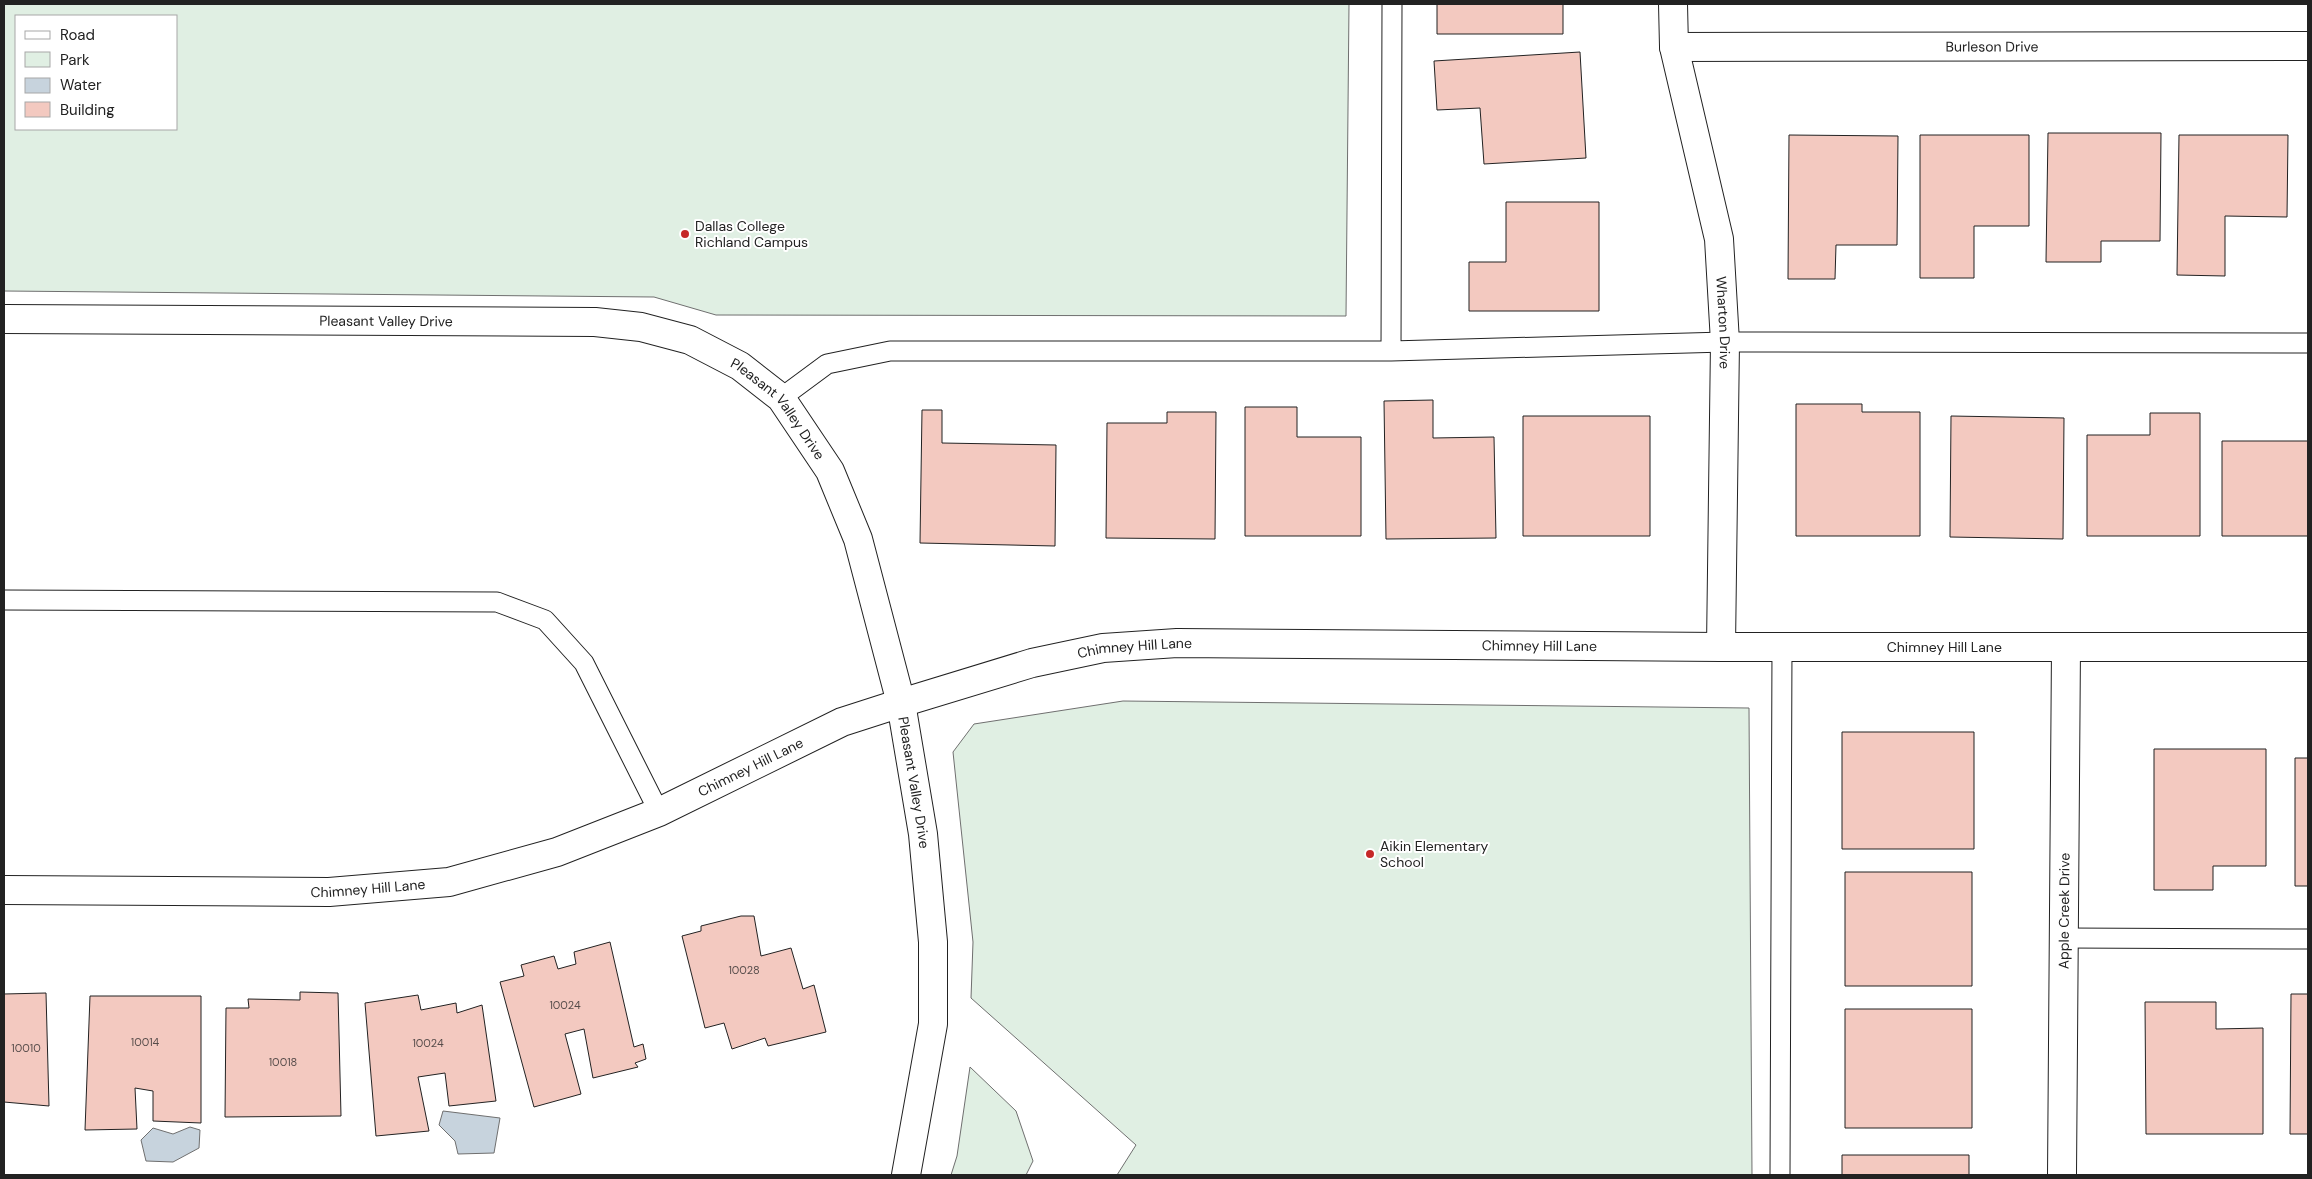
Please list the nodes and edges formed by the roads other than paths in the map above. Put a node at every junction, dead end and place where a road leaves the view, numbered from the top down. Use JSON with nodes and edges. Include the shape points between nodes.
{"nodes":[{"id":1,"x":1392,"y":4,"type":"edge"},
{"id":2,"x":1673,"y":4,"type":"edge"},
{"id":3,"x":2308,"y":46,"type":"edge"},
{"id":4,"x":1674,"y":47,"type":"junction"},
{"id":5,"x":4,"y":319,"type":"edge"},
{"id":6,"x":1725,"y":342,"type":"junction"},
{"id":7,"x":2308,"y":343,"type":"edge"},
{"id":8,"x":1391,"y":352,"type":"junction"},
{"id":9,"x":781,"y":398,"type":"junction"},
{"id":10,"x":4,"y":600,"type":"edge"},
{"id":11,"x":1721,"y":647,"type":"junction"},
{"id":12,"x":1782,"y":647,"type":"junction"},
{"id":13,"x":2066,"y":647,"type":"junction"},
{"id":14,"x":2308,"y":647,"type":"edge"},
{"id":15,"x":901,"y":703,"type":"junction"},
{"id":16,"x":659,"y":812,"type":"junction"},
{"id":17,"x":4,"y":890,"type":"edge"},
{"id":18,"x":2064,"y":938,"type":"junction"},
{"id":19,"x":2308,"y":939,"type":"edge"},
{"id":20,"x":906,"y":1175,"type":"edge"},
{"id":21,"x":1780,"y":1175,"type":"edge"},
{"id":22,"x":2062,"y":1175,"type":"edge"}],
"edges":[{"from":1,"to":8,"type":"lane"},
{"from":2,"to":4,"type":"street","name":"Wharton Drive"},
{"from":3,"to":4,"type":"street","name":"Burleson Drive"},
{"from":4,"to":6,"type":"street","name":"Wharton Drive","via":[[1719,239]]},
{"from":5,"to":9,"type":"street","name":"Pleasant Valley Drive","via":[[595,322],[640,326],[690,340],[740,366]]},
{"from":6,"to":7,"type":"lane"},
{"from":6,"to":8,"type":"lane"},
{"from":6,"to":11,"type":"street","name":"Wharton Drive"},
{"from":8,"to":9,"type":"lane","via":[[890,351],[827,364]]},
{"from":9,"to":15,"type":"street","name":"Pleasant Valley Drive","via":[[830,471],[858,539]]},
{"from":10,"to":16,"type":"lane","via":[[497,602],[545,620],[584,663]]},
{"from":11,"to":12,"type":"street","name":"Chimney Hill Lane"},
{"from":11,"to":15,"type":"street","name":"Chimney Hill Lane","via":[[1176,643],[1112,647],[1032,663]]},
{"from":12,"to":13,"type":"street","name":"Chimney Hill Lane"},
{"from":12,"to":21,"type":"lane"},
{"from":13,"to":14,"type":"street","name":"Chimney Hill Lane"},
{"from":13,"to":18,"type":"street","name":"Apple Creek Drive"},
{"from":15,"to":16,"type":"street","name":"Chimney Hill Lane","via":[[842,722]]},
{"from":15,"to":20,"type":"street","name":"Pleasant Valley Drive","via":[[923,834],[933,942],[933,1024]]},
{"from":16,"to":17,"type":"street","name":"Chimney Hill Lane","via":[[557,852],[449,882],[330,892]]},
{"from":18,"to":19,"type":"lane"},
{"from":18,"to":22,"type":"street","name":"Apple Creek Drive"}]}
